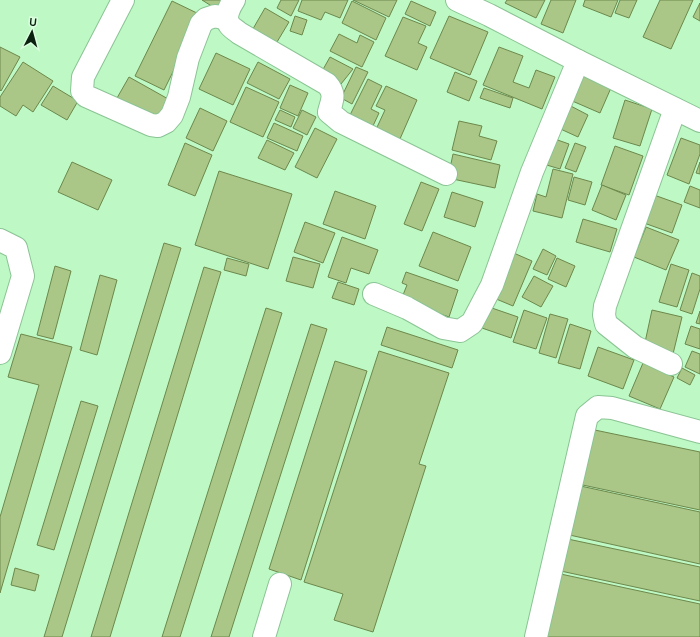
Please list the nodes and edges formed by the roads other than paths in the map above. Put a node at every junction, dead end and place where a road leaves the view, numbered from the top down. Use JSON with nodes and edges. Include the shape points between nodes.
{"nodes":[{"id":1,"x":122,"y":0,"type":"edge"},
{"id":2,"x":457,"y":0,"type":"edge"},
{"id":3,"x":493,"y":7,"type":"edge"},
{"id":4,"x":231,"y":10,"type":"edge"},
{"id":5,"x":578,"y":61,"type":"junction"},
{"id":6,"x":675,"y":109,"type":"junction"},
{"id":7,"x":700,"y":121,"type":"edge"},
{"id":8,"x":446,"y":174,"type":"dead end"},
{"id":9,"x":0,"y":240,"type":"edge"},
{"id":10,"x":374,"y":294,"type":"dead end"},
{"id":11,"x":0,"y":353,"type":"edge"},
{"id":12,"x":671,"y":364,"type":"dead end"},
{"id":13,"x":700,"y":432,"type":"edge"},
{"id":14,"x":280,"y":584,"type":"dead end"},
{"id":15,"x":264,"y":637,"type":"edge"},
{"id":16,"x":536,"y":637,"type":"edge"}],
"edges":[{"from":1,"to":4,"type":"street","via":[[83,76],[82,91],[86,96],[158,126],[172,115],[188,58],[201,24],[206,19]]},
{"from":2,"to":3,"type":"street"},
{"from":3,"to":5,"type":"street"},
{"from":4,"to":8,"type":"street","via":[[229,25],[239,33],[332,89],[329,112],[332,116]]},
{"from":5,"to":6,"type":"street"},
{"from":5,"to":10,"type":"street","via":[[532,172],[492,285],[472,322],[460,331],[443,328],[407,308]]},
{"from":6,"to":7,"type":"street"},
{"from":6,"to":12,"type":"street","via":[[604,315],[606,324],[635,347]]},
{"from":9,"to":11,"type":"street","via":[[16,248],[23,276]]},
{"from":13,"to":16,"type":"street","via":[[612,408],[598,407],[587,416]]},
{"from":14,"to":15,"type":"street"}]}
